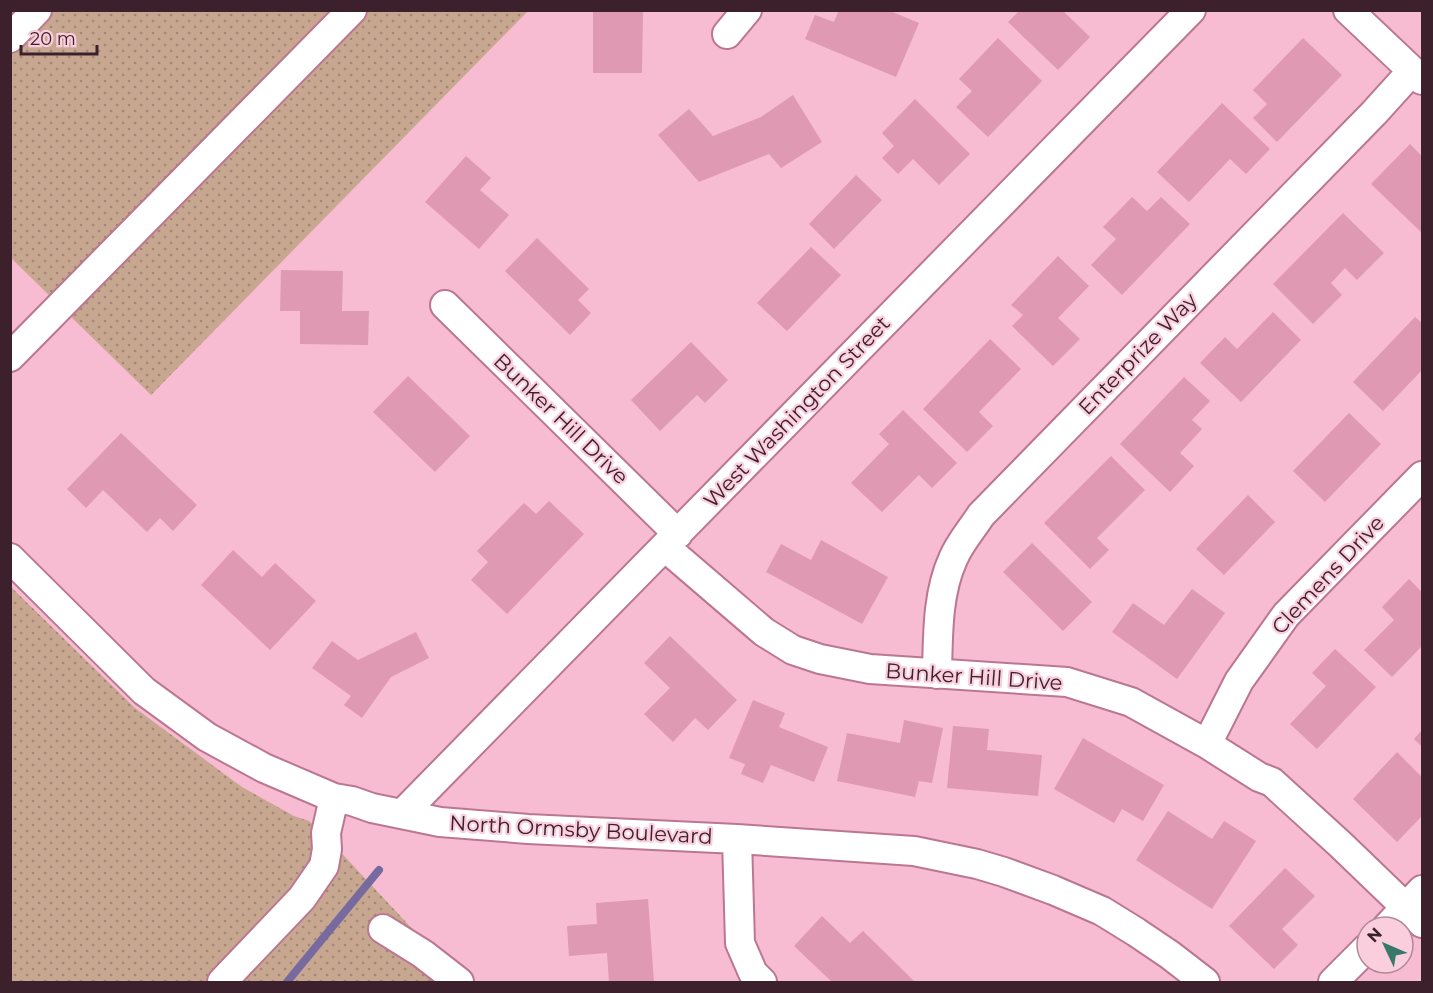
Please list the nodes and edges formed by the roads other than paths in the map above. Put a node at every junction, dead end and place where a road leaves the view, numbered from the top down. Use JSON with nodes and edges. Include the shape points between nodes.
{"nodes":[{"id":1,"x":38,"y":10,"type":"edge"},
{"id":2,"x":352,"y":10,"type":"edge"},
{"id":3,"x":747,"y":10,"type":"edge"},
{"id":4,"x":1348,"y":10,"type":"edge"},
{"id":5,"x":1177,"y":16,"type":"edge"},
{"id":6,"x":727,"y":34,"type":"dead end"},
{"id":7,"x":10,"y":38,"type":"edge"},
{"id":8,"x":1417,"y":75,"type":"edge"},
{"id":9,"x":445,"y":305,"type":"dead end"},
{"id":10,"x":10,"y":357,"type":"edge"},
{"id":11,"x":1422,"y":476,"type":"edge"},
{"id":12,"x":671,"y":540,"type":"junction"},
{"id":13,"x":10,"y":558,"type":"edge"},
{"id":14,"x":937,"y":674,"type":"junction"},
{"id":15,"x":1207,"y":744,"type":"junction"},
{"id":16,"x":334,"y":798,"type":"junction"},
{"id":17,"x":402,"y":814,"type":"junction"},
{"id":18,"x":737,"y":839,"type":"junction"},
{"id":19,"x":1410,"y":912,"type":"edge"},
{"id":20,"x":383,"y":929,"type":"dead end"},
{"id":21,"x":1355,"y":960,"type":"edge"},
{"id":22,"x":222,"y":982,"type":"edge"},
{"id":23,"x":459,"y":982,"type":"edge"},
{"id":24,"x":762,"y":982,"type":"edge"},
{"id":25,"x":1205,"y":982,"type":"edge"},
{"id":26,"x":1333,"y":982,"type":"edge"}],
"edges":[{"from":1,"to":7,"type":"street"},
{"from":2,"to":10,"type":"street"},
{"from":3,"to":6,"type":"street"},
{"from":4,"to":8,"type":"street"},
{"from":5,"to":12,"type":"street","name":"West Washington Street"},
{"from":8,"to":14,"type":"street","name":"Enterprize Way","via":[[1374,113],[981,515],[953,558],[945,582]]},
{"from":9,"to":12,"type":"street","name":"Bunker Hill Drive"},
{"from":11,"to":15,"type":"street","name":"Clemens Drive","via":[[1286,615],[1239,681]]},
{"from":12,"to":14,"type":"street","name":"Bunker Hill Drive","via":[[764,632],[793,650],[870,669]]},
{"from":12,"to":17,"type":"street","name":"West Washington Street"},
{"from":13,"to":16,"type":"street","name":"North Ormsby Boulevard","via":[[144,691],[207,737],[264,768]]},
{"from":14,"to":15,"type":"street","name":"Bunker Hill Drive","via":[[1067,682],[1131,702]]},
{"from":15,"to":19,"type":"street","name":"Bunker Hill Drive","via":[[1272,783]]},
{"from":16,"to":17,"type":"street","name":"North Ormsby Boulevard"},
{"from":16,"to":22,"type":"street","via":[[324,866],[302,898]]},
{"from":17,"to":18,"type":"street","name":"North Ormsby Boulevard","via":[[440,822],[528,829]]},
{"from":18,"to":24,"type":"street","via":[[740,943],[753,973]]},
{"from":18,"to":25,"type":"street","name":"North Ormsby Boulevard","via":[[914,851],[1004,872],[1102,911]]},
{"from":20,"to":23,"type":"street"},
{"from":21,"to":26,"type":"street"}]}
